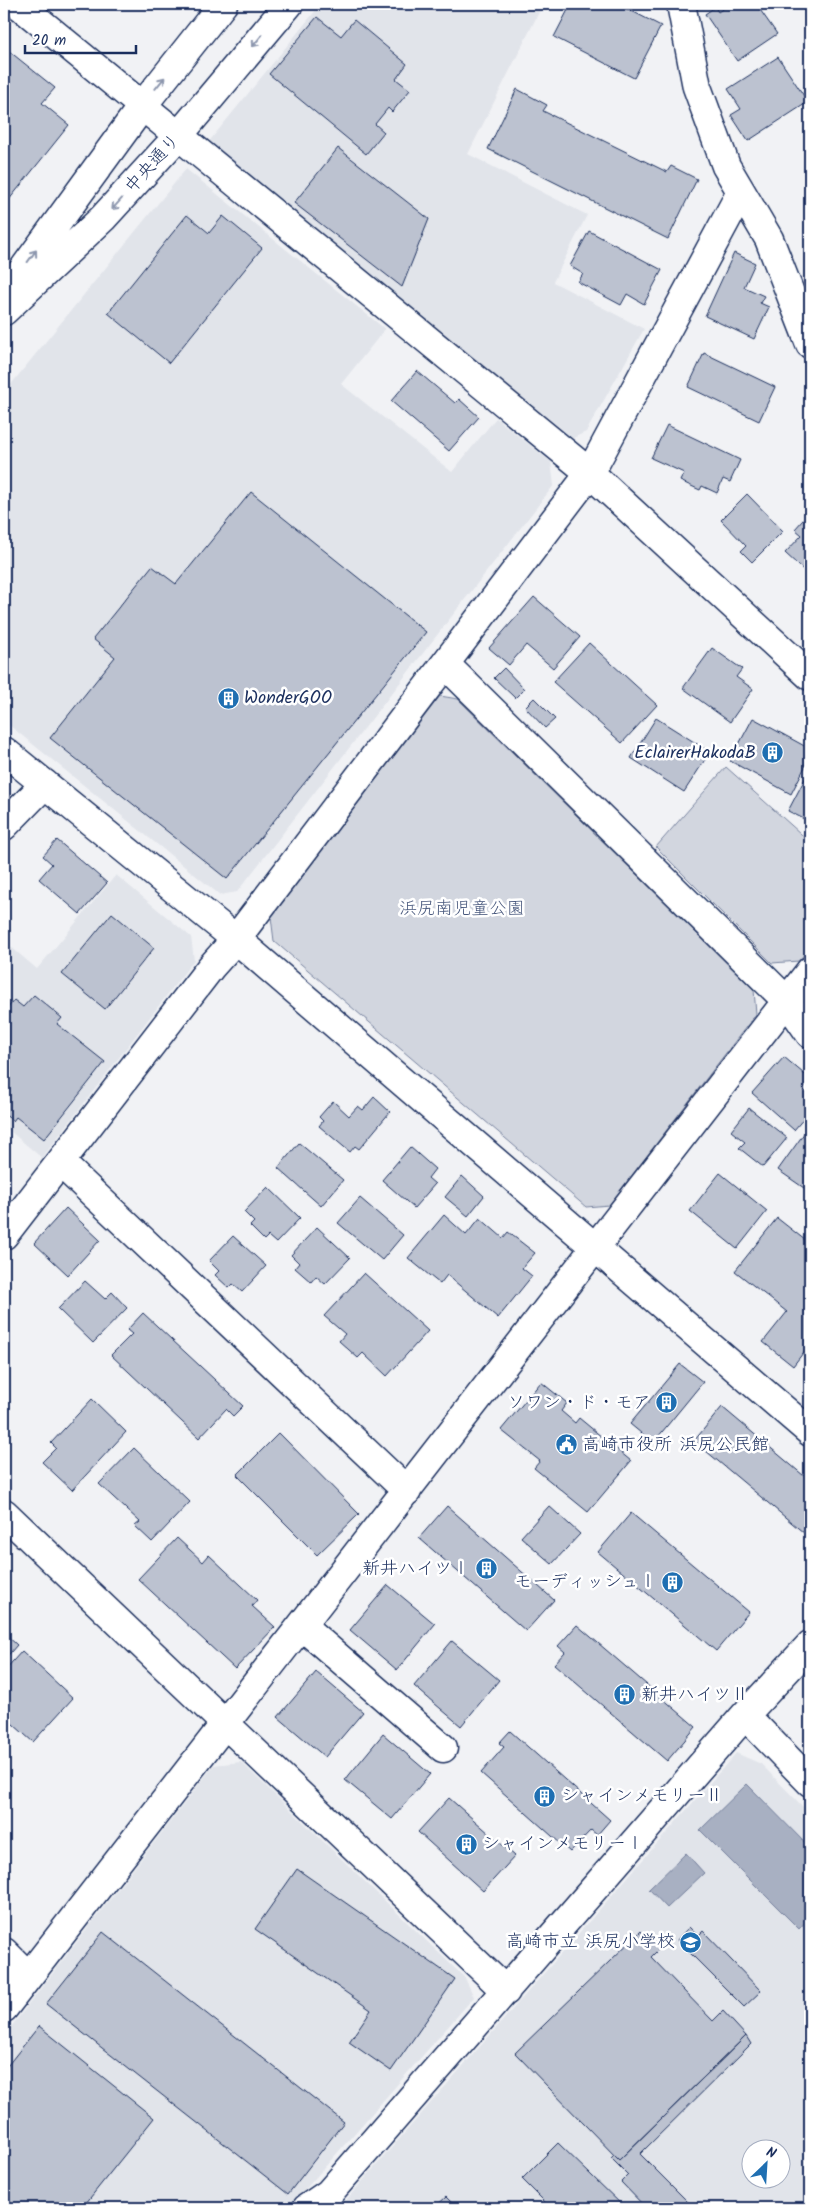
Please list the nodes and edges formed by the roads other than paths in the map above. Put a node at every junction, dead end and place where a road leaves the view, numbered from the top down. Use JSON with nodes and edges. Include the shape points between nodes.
{"nodes":[{"id":1,"x":18,"y":4,"type":"edge"},
{"id":2,"x":223,"y":4,"type":"edge"},
{"id":3,"x":288,"y":4,"type":"edge"},
{"id":4,"x":687,"y":7,"type":"edge"},
{"id":5,"x":142,"y":105,"type":"junction"},
{"id":6,"x":179,"y":135,"type":"junction"},
{"id":7,"x":740,"y":194,"type":"junction"},
{"id":8,"x":4,"y":296,"type":"edge"},
{"id":9,"x":4,"y":312,"type":"edge"},
{"id":10,"x":810,"y":344,"type":"edge"},
{"id":11,"x":590,"y":473,"type":"junction"},
{"id":12,"x":445,"y":664,"type":"junction"},
{"id":13,"x":810,"y":676,"type":"edge"},
{"id":14,"x":4,"y":751,"type":"edge"},
{"id":15,"x":45,"y":784,"type":"junction"},
{"id":16,"x":4,"y":826,"type":"edge"},
{"id":17,"x":236,"y":939,"type":"junction"},
{"id":18,"x":810,"y":971,"type":"edge"},
{"id":19,"x":787,"y":1001,"type":"junction"},
{"id":20,"x":810,"y":1034,"type":"edge"},
{"id":21,"x":61,"y":1163,"type":"junction"},
{"id":22,"x":4,"y":1235,"type":"edge"},
{"id":23,"x":595,"y":1249,"type":"junction"},
{"id":24,"x":810,"y":1432,"type":"edge"},
{"id":25,"x":407,"y":1491,"type":"junction"},
{"id":26,"x":4,"y":1513,"type":"edge"},
{"id":27,"x":302,"y":1626,"type":"junction"},
{"id":28,"x":810,"y":1645,"type":"edge"},
{"id":29,"x":745,"y":1715,"type":"junction"},
{"id":30,"x":226,"y":1724,"type":"junction"},
{"id":31,"x":443,"y":1748,"type":"dead end"},
{"id":32,"x":810,"y":1782,"type":"edge"},
{"id":33,"x":4,"y":1952,"type":"edge"},
{"id":34,"x":28,"y":1976,"type":"junction"},
{"id":35,"x":506,"y":1991,"type":"junction"},
{"id":36,"x":4,"y":2008,"type":"edge"},
{"id":37,"x":307,"y":2208,"type":"edge"}],
"edges":[{"from":1,"to":5,"type":"street"},
{"from":5,"to":2,"type":"street","one_way":true},
{"from":3,"to":6,"type":"street","name":"中央通り","one_way":true},
{"from":4,"to":7,"type":"street","via":[[697,87],[726,166]]},
{"from":5,"to":6,"type":"street"},
{"from":8,"to":5,"type":"street","one_way":true},
{"from":6,"to":9,"type":"street","name":"中央通り","one_way":true,"via":[[103,218]]},
{"from":6,"to":11,"type":"street"},
{"from":7,"to":10,"type":"street","via":[[769,239]]},
{"from":7,"to":11,"type":"street"},
{"from":11,"to":12,"type":"street"},
{"from":11,"to":13,"type":"street"},
{"from":12,"to":17,"type":"street"},
{"from":12,"to":19,"type":"street"},
{"from":14,"to":15,"type":"street"},
{"from":15,"to":16,"type":"street"},
{"from":15,"to":17,"type":"street"},
{"from":17,"to":21,"type":"street"},
{"from":17,"to":23,"type":"street"},
{"from":18,"to":19,"type":"street"},
{"from":19,"to":20,"type":"street"},
{"from":19,"to":23,"type":"street"},
{"from":21,"to":22,"type":"street"},
{"from":21,"to":25,"type":"street"},
{"from":23,"to":24,"type":"street"},
{"from":23,"to":25,"type":"street"},
{"from":25,"to":27,"type":"street"},
{"from":26,"to":30,"type":"street"},
{"from":27,"to":30,"type":"street"},
{"from":27,"to":31,"type":"street"},
{"from":28,"to":29,"type":"street"},
{"from":29,"to":32,"type":"street"},
{"from":29,"to":35,"type":"street"},
{"from":30,"to":34,"type":"street"},
{"from":30,"to":35,"type":"street"},
{"from":33,"to":34,"type":"street"},
{"from":34,"to":36,"type":"street"},
{"from":35,"to":37,"type":"street","via":[[328,2193]]}]}
